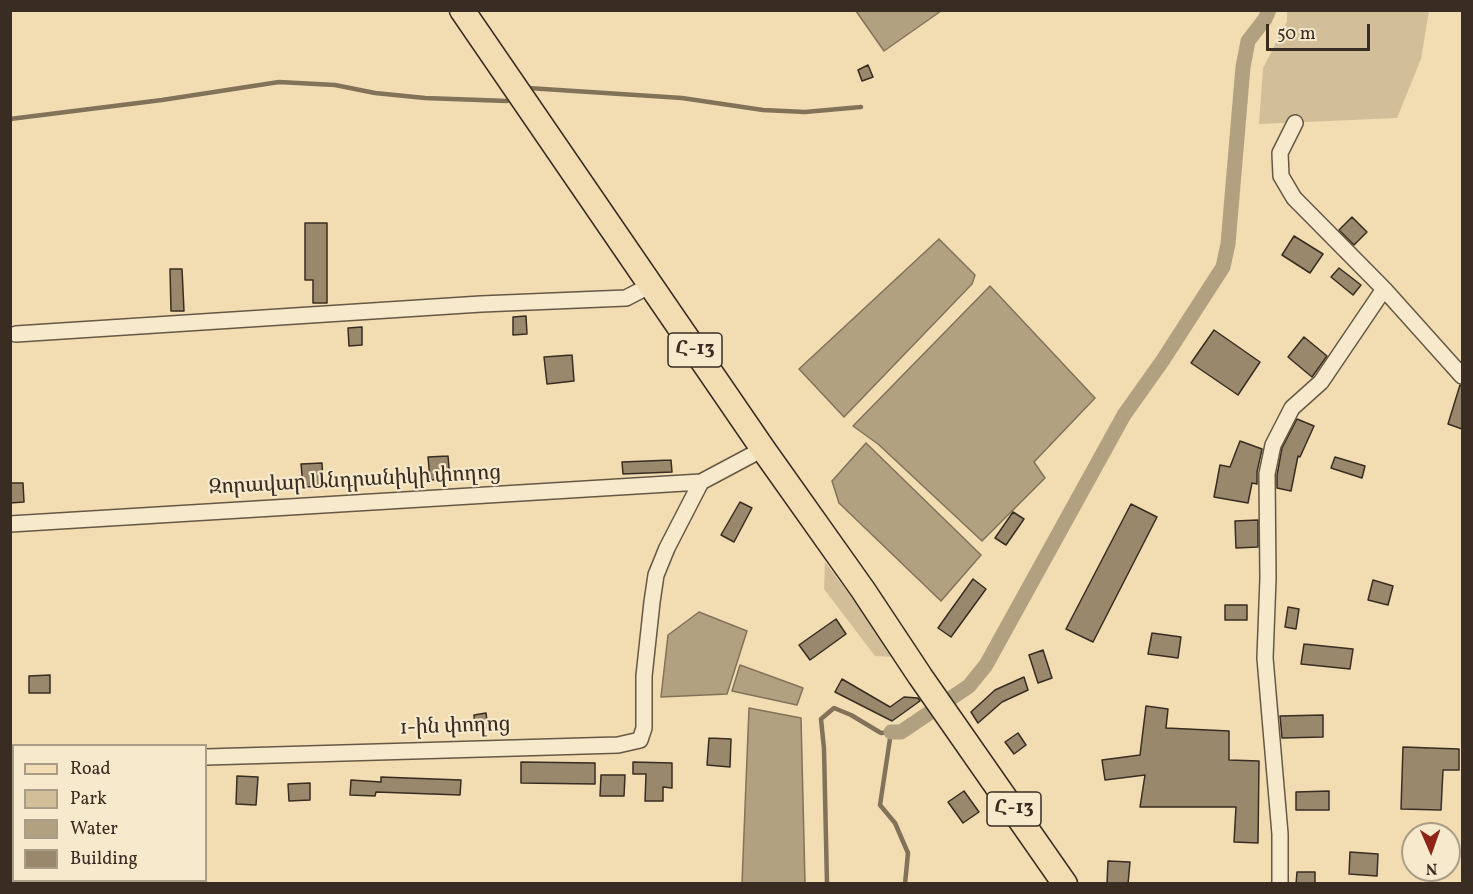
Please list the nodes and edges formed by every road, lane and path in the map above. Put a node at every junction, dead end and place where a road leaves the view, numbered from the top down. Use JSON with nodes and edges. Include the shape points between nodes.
{"nodes":[{"id":1,"x":462,"y":10,"type":"edge"},
{"id":2,"x":1295,"y":123,"type":"dead end"},
{"id":3,"x":651,"y":285,"type":"junction"},
{"id":4,"x":1384,"y":289,"type":"junction"},
{"id":5,"x":16,"y":334,"type":"dead end"},
{"id":6,"x":1462,"y":376,"type":"edge"},
{"id":7,"x":763,"y":449,"type":"junction"},
{"id":8,"x":702,"y":482,"type":"junction"},
{"id":9,"x":10,"y":524,"type":"edge"},
{"id":10,"x":207,"y":757,"type":"edge"},
{"id":11,"x":1065,"y":884,"type":"edge"},
{"id":12,"x":1280,"y":884,"type":"edge"}],
"edges":[{"from":1,"to":3,"type":"main road","number":"Հ-13"},
{"from":2,"to":4,"type":"street","via":[[1280,153],[1281,176],[1294,198]]},
{"from":3,"to":5,"type":"street","via":[[626,298]]},
{"from":3,"to":7,"type":"main road","number":"Հ-13"},
{"from":4,"to":6,"type":"street"},
{"from":4,"to":12,"type":"street","via":[[1321,382],[1292,408],[1273,445],[1267,474],[1265,658],[1280,834]]},
{"from":7,"to":8,"type":"street"},
{"from":7,"to":11,"type":"main road","number":"Հ-13"},
{"from":8,"to":9,"type":"street","name":"Զորավար Անդրանիկի փողոց"},
{"from":8,"to":10,"type":"street","name":"1-ին փողոց","via":[[656,574],[640,740],[618,745]]}]}
